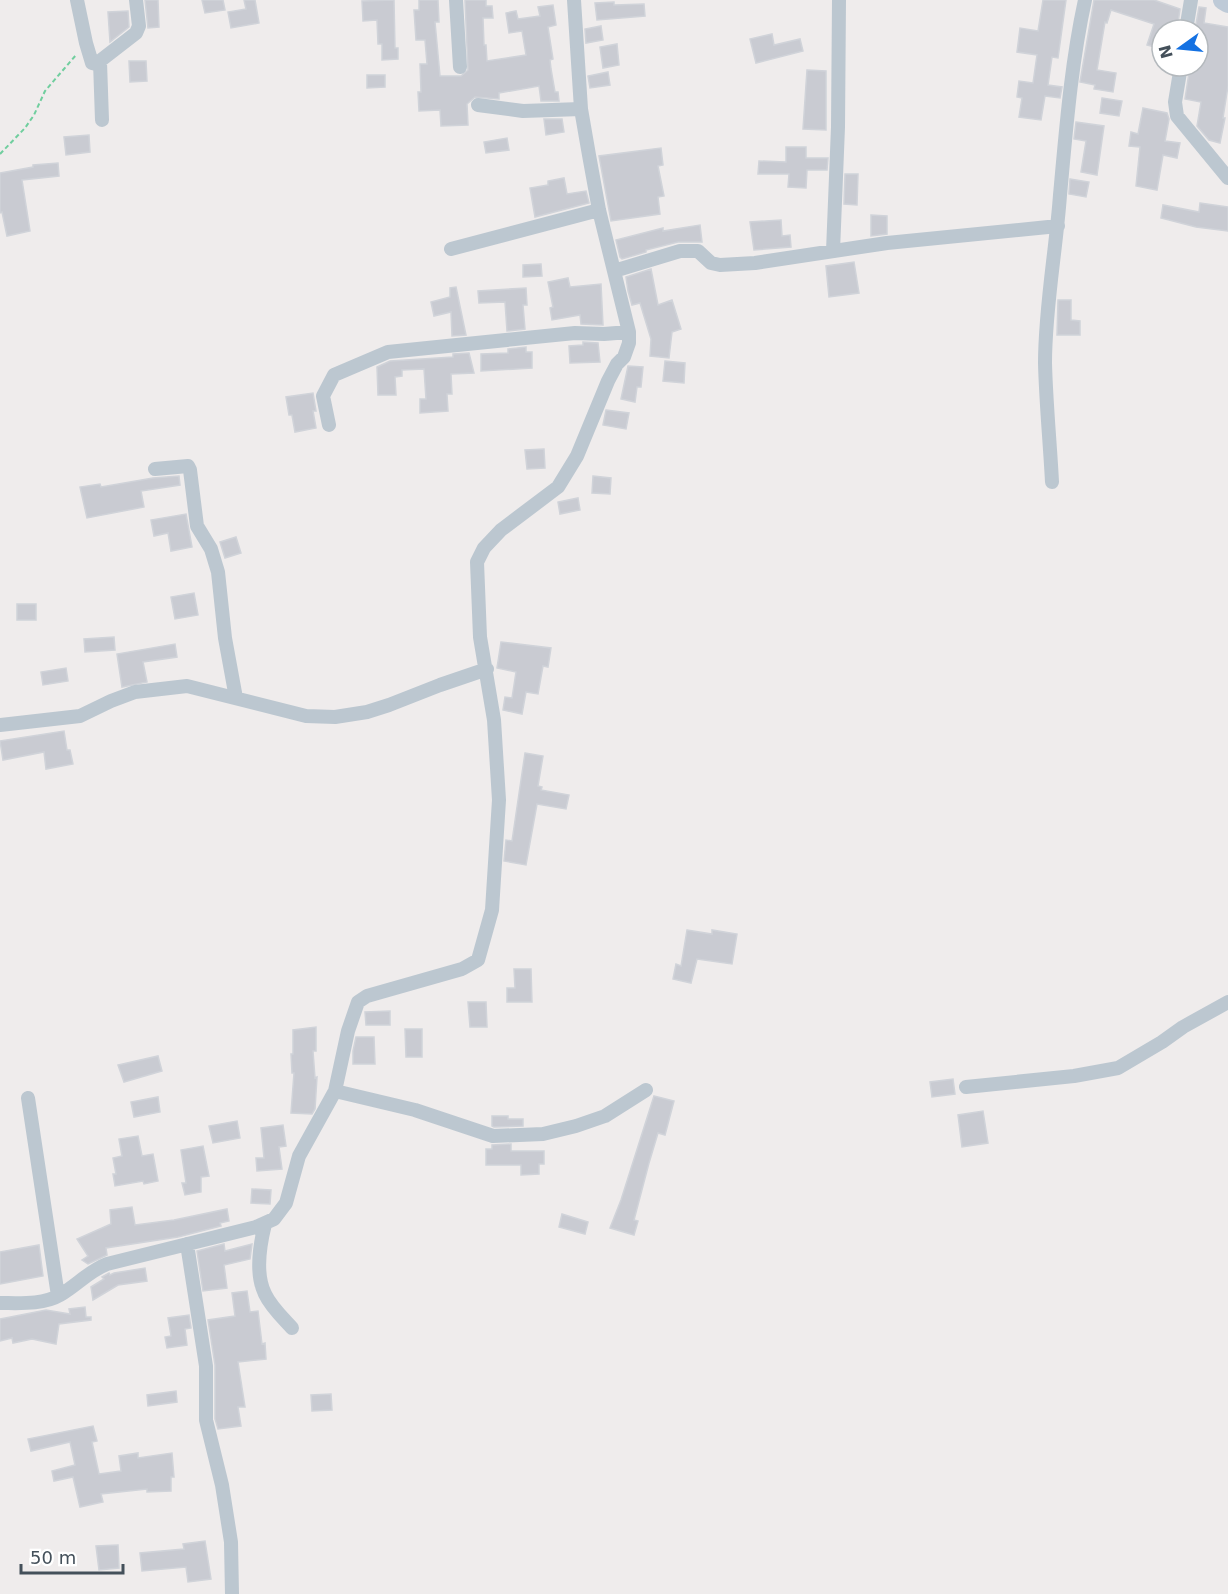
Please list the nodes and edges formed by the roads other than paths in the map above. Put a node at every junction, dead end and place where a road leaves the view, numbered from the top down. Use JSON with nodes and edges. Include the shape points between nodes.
{"nodes":[{"id":1,"x":78,"y":0,"type":"edge"},
{"id":2,"x":136,"y":0,"type":"edge"},
{"id":3,"x":456,"y":0,"type":"edge"},
{"id":4,"x":574,"y":0,"type":"edge"},
{"id":5,"x":839,"y":0,"type":"edge"},
{"id":6,"x":1085,"y":0,"type":"edge"},
{"id":7,"x":1191,"y":0,"type":"edge"},
{"id":8,"x":1223,"y":0,"type":"edge"},
{"id":9,"x":1228,"y":3,"type":"edge"},
{"id":10,"x":1188,"y":18,"type":"edge"},
{"id":11,"x":100,"y":62,"type":"junction"},
{"id":12,"x":460,"y":67,"type":"dead end"},
{"id":13,"x":1179,"y":78,"type":"edge"},
{"id":14,"x":478,"y":105,"type":"dead end"},
{"id":15,"x":581,"y":109,"type":"junction"},
{"id":16,"x":102,"y":120,"type":"dead end"},
{"id":17,"x":1228,"y":178,"type":"edge"},
{"id":18,"x":599,"y":210,"type":"junction"},
{"id":19,"x":1058,"y":226,"type":"junction"},
{"id":20,"x":451,"y":249,"type":"dead end"},
{"id":21,"x":833,"y":251,"type":"junction"},
{"id":22,"x":614,"y":271,"type":"junction"},
{"id":23,"x":629,"y":332,"type":"junction"},
{"id":24,"x":329,"y":425,"type":"dead end"},
{"id":25,"x":156,"y":469,"type":"dead end"},
{"id":26,"x":1052,"y":482,"type":"dead end"},
{"id":27,"x":487,"y":669,"type":"junction"},
{"id":28,"x":236,"y":698,"type":"junction"},
{"id":29,"x":0,"y":725,"type":"edge"},
{"id":30,"x":1228,"y":1002,"type":"edge"},
{"id":31,"x":966,"y":1087,"type":"dead end"},
{"id":32,"x":646,"y":1090,"type":"dead end"},
{"id":33,"x":335,"y":1091,"type":"junction"},
{"id":34,"x":28,"y":1098,"type":"dead end"},
{"id":35,"x":265,"y":1224,"type":"junction"},
{"id":36,"x":187,"y":1244,"type":"junction"},
{"id":37,"x":58,"y":1296,"type":"junction"},
{"id":38,"x":0,"y":1303,"type":"edge"},
{"id":39,"x":292,"y":1328,"type":"dead end"},
{"id":40,"x":232,"y":1594,"type":"edge"}],
"edges":[{"from":1,"to":11,"type":"street","via":[[92,63]]},
{"from":2,"to":11,"type":"street","via":[[136,33]]},
{"from":3,"to":12,"type":"street"},
{"from":4,"to":15,"type":"street"},
{"from":5,"to":21,"type":"street"},
{"from":6,"to":19,"type":"street","via":[[1067,117]]},
{"from":7,"to":10,"type":"street"},
{"from":8,"to":9,"type":"main road"},
{"from":11,"to":16,"type":"street"},
{"from":13,"to":17,"type":"street","via":[[1177,116]]},
{"from":14,"to":15,"type":"street","via":[[523,111]]},
{"from":15,"to":18,"type":"street"},
{"from":18,"to":20,"type":"street"},
{"from":18,"to":22,"type":"street"},
{"from":19,"to":21,"type":"street"},
{"from":19,"to":26,"type":"street","via":[[1045,363]]},
{"from":21,"to":22,"type":"street","via":[[720,266],[698,251],[680,251]]},
{"from":22,"to":23,"type":"street"},
{"from":23,"to":24,"type":"street","via":[[575,333],[388,352],[334,375],[323,396]]},
{"from":23,"to":27,"type":"street","via":[[624,357],[608,381],[577,456],[558,488],[501,530],[477,562],[480,637]]},
{"from":25,"to":28,"type":"street","via":[[188,466],[190,470],[198,526],[218,572]]},
{"from":27,"to":28,"type":"street","via":[[367,712],[335,717],[306,716]]},
{"from":27,"to":33,"type":"street","via":[[499,800],[492,910],[478,960],[462,969],[360,1000],[348,1031]]},
{"from":28,"to":29,"type":"street","via":[[187,686],[135,692],[80,716]]},
{"from":30,"to":31,"type":"street","via":[[1118,1068]]},
{"from":32,"to":33,"type":"street","via":[[605,1116],[576,1126],[543,1134],[493,1136],[415,1110]]},
{"from":33,"to":35,"type":"street","via":[[299,1156],[286,1203]]},
{"from":34,"to":37,"type":"street"},
{"from":35,"to":36,"type":"street"},
{"from":35,"to":39,"type":"street","via":[[259,1248],[262,1285]]},
{"from":36,"to":37,"type":"street","via":[[107,1264]]},
{"from":36,"to":40,"type":"street","via":[[206,1366],[206,1420],[231,1542]]},
{"from":37,"to":38,"type":"street","via":[[30,1303]]}]}
